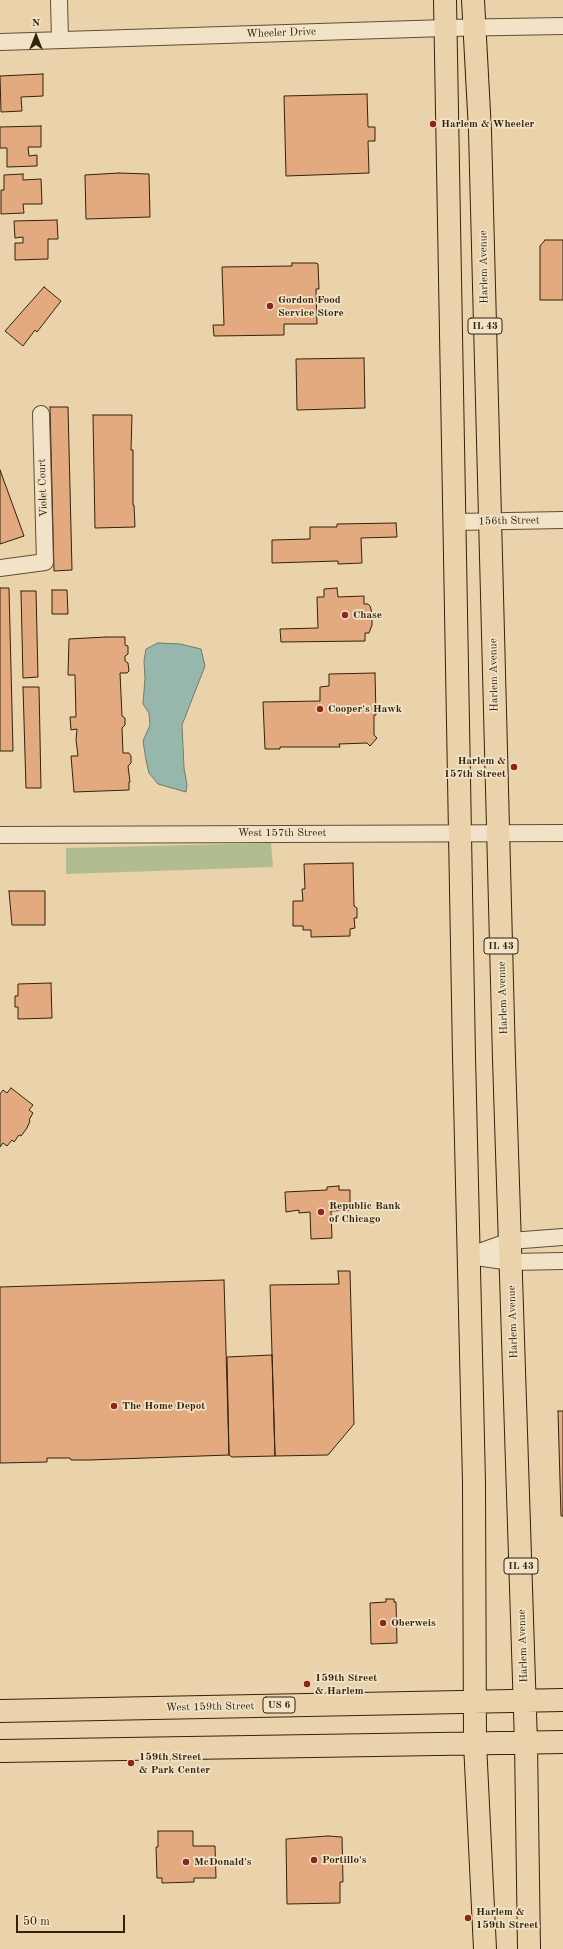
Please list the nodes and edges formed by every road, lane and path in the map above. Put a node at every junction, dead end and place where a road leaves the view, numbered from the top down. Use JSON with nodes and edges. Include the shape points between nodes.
{"nodes":[{"id":1,"x":59,"y":0,"type":"edge"},
{"id":2,"x":446,"y":0,"type":"edge"},
{"id":3,"x":473,"y":0,"type":"edge"},
{"id":4,"x":563,"y":26,"type":"edge"},
{"id":5,"x":446,"y":28,"type":"junction"},
{"id":6,"x":474,"y":28,"type":"junction"},
{"id":7,"x":60,"y":40,"type":"junction"},
{"id":8,"x":0,"y":42,"type":"edge"},
{"id":9,"x":41,"y":414,"type":"dead end"},
{"id":10,"x":563,"y":520,"type":"edge"},
{"id":11,"x":454,"y":522,"type":"junction"},
{"id":12,"x":490,"y":522,"type":"junction"},
{"id":13,"x":0,"y":568,"type":"edge"},
{"id":14,"x":460,"y":832,"type":"junction"},
{"id":15,"x":498,"y":833,"type":"junction"},
{"id":16,"x":563,"y":833,"type":"edge"},
{"id":17,"x":0,"y":835,"type":"edge"},
{"id":18,"x":563,"y":1237,"type":"edge"},
{"id":19,"x":510,"y":1252,"type":"junction"},
{"id":20,"x":468,"y":1256,"type":"junction"},
{"id":21,"x":563,"y":1261,"type":"edge"},
{"id":22,"x":563,"y":1700,"type":"edge"},
{"id":23,"x":475,"y":1701,"type":"junction"},
{"id":24,"x":525,"y":1701,"type":"junction"},
{"id":25,"x":0,"y":1711,"type":"edge"},
{"id":26,"x":563,"y":1742,"type":"edge"},
{"id":27,"x":526,"y":1743,"type":"junction"},
{"id":28,"x":475,"y":1744,"type":"junction"},
{"id":29,"x":0,"y":1751,"type":"edge"},
{"id":30,"x":485,"y":1949,"type":"edge"},
{"id":31,"x":529,"y":1949,"type":"edge"}],
"edges":[{"from":1,"to":7,"type":"street"},
{"from":2,"to":5,"type":"main road"},
{"from":3,"to":6,"type":"main road","name":"Harlem Avenue","number":"IL 43"},
{"from":4,"to":6,"type":"street","name":"Wheeler Drive"},
{"from":5,"to":6,"type":"street","name":"Wheeler Drive"},
{"from":5,"to":7,"type":"street","name":"Wheeler Drive"},
{"from":5,"to":11,"type":"main road"},
{"from":6,"to":12,"type":"main road","name":"Harlem Avenue","number":"IL 43","via":[[480,130]]},
{"from":7,"to":8,"type":"street","name":"Wheeler Drive"},
{"from":9,"to":13,"type":"street","name":"Violet Court","via":[[46,562]]},
{"from":10,"to":12,"type":"street","name":"156th Street"},
{"from":11,"to":12,"type":"street","name":"156th Street"},
{"from":11,"to":14,"type":"main road"},
{"from":12,"to":15,"type":"main road","name":"Harlem Avenue","number":"IL 43"},
{"from":14,"to":15,"type":"street","name":"West 157th Street"},
{"from":14,"to":17,"type":"street","name":"West 157th Street"},
{"from":14,"to":20,"type":"main road"},
{"from":15,"to":16,"type":"street","name":"West 157th Street"},
{"from":15,"to":19,"type":"main road","name":"Harlem Avenue","number":"IL 43"},
{"from":18,"to":19,"type":"street"},
{"from":19,"to":20,"type":"street"},
{"from":19,"to":21,"type":"street"},
{"from":19,"to":24,"type":"main road","name":"Harlem Avenue","number":"IL 43"},
{"from":20,"to":23,"type":"main road","via":[[474,1482]]},
{"from":22,"to":24,"type":"main road","name":"West 159th Street","number":"US 6"},
{"from":23,"to":24,"type":"main road","name":"West 159th Street","number":"US 6"},
{"from":23,"to":25,"type":"main road","name":"West 159th Street","number":"US 6"},
{"from":23,"to":28,"type":"main road"},
{"from":24,"to":27,"type":"main road","name":"Harlem Avenue","number":"IL 43"},
{"from":26,"to":27,"type":"main road"},
{"from":27,"to":28,"type":"main road"},
{"from":27,"to":31,"type":"main road","name":"Harlem Avenue","number":"IL 43"},
{"from":28,"to":29,"type":"main road"},
{"from":28,"to":30,"type":"main road"}]}
